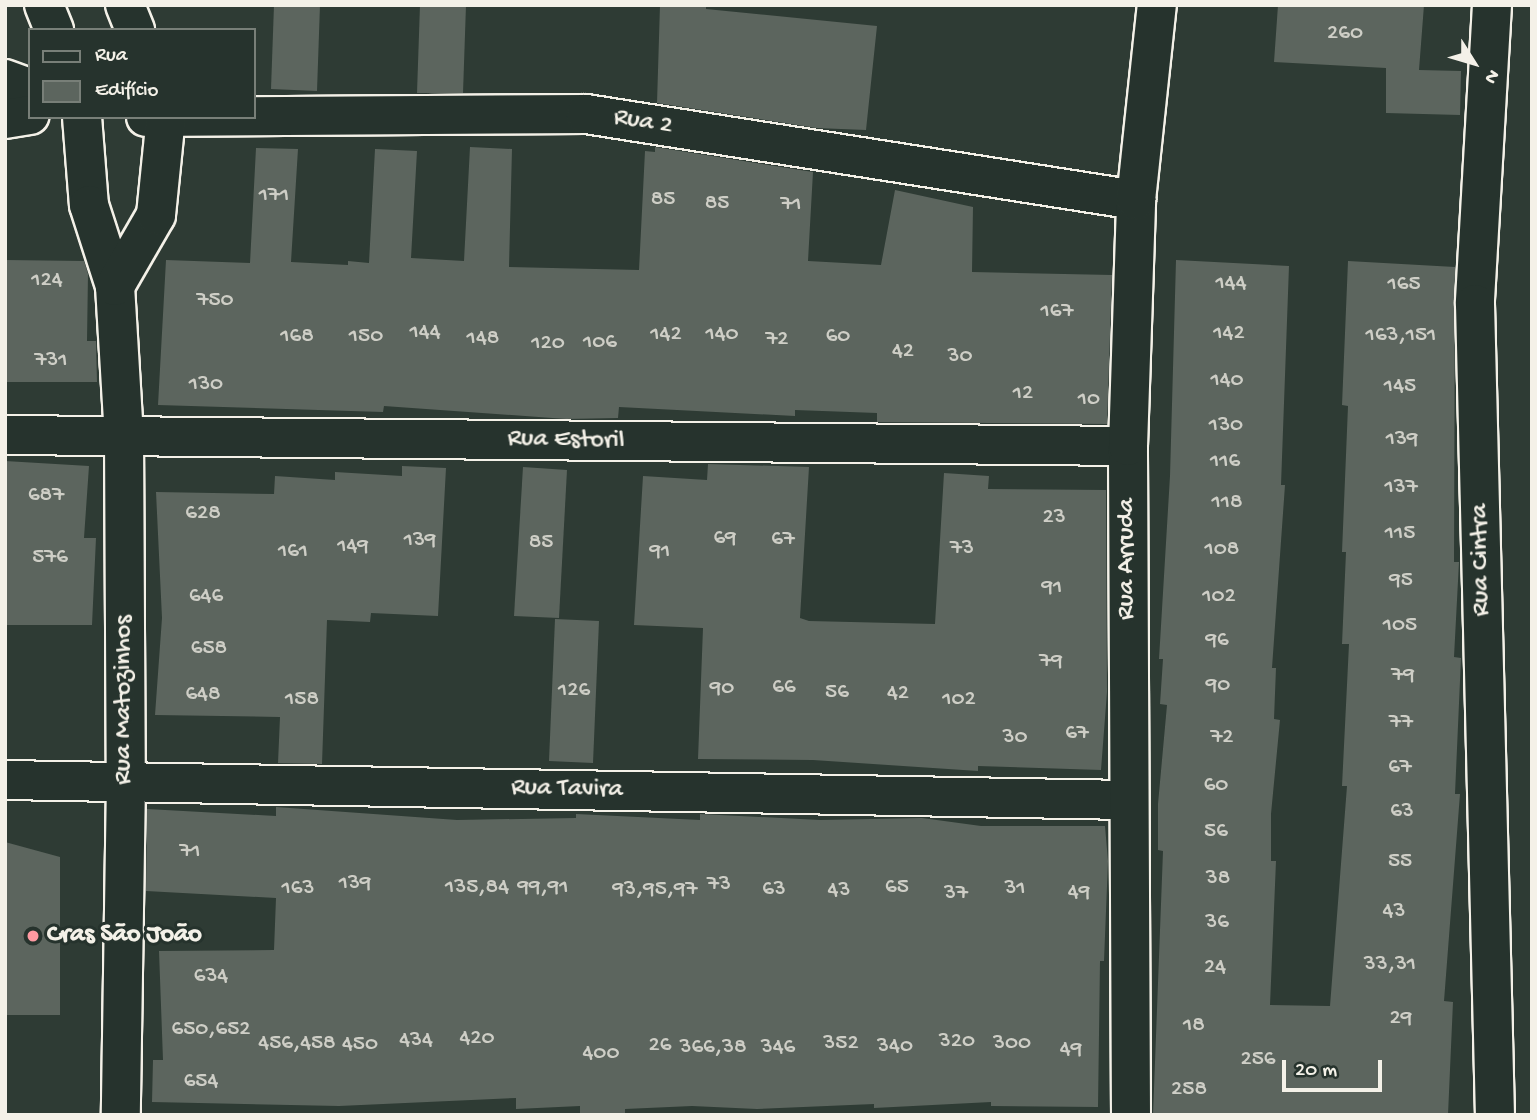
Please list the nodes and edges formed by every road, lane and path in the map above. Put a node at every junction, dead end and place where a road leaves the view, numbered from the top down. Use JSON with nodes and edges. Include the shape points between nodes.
{"nodes":[{"id":1,"x":44,"y":5,"type":"edge"},
{"id":2,"x":125,"y":5,"type":"edge"},
{"id":3,"x":1157,"y":5,"type":"edge"},
{"id":4,"x":1492,"y":5,"type":"edge"},
{"id":5,"x":53,"y":28,"type":"edge"},
{"id":6,"x":134,"y":28,"type":"edge"},
{"id":7,"x":5,"y":79,"type":"edge"},
{"id":8,"x":28,"y":87,"type":"edge"},
{"id":9,"x":28,"y":115,"type":"edge"},
{"id":10,"x":256,"y":117,"type":"edge"},
{"id":11,"x":5,"y":119,"type":"edge"},
{"id":12,"x":82,"y":119,"type":"edge"},
{"id":13,"x":159,"y":119,"type":"edge"},
{"id":14,"x":1136,"y":200,"type":"junction"},
{"id":15,"x":115,"y":286,"type":"junction"},
{"id":16,"x":5,"y":435,"type":"edge"},
{"id":17,"x":124,"y":436,"type":"junction"},
{"id":18,"x":1128,"y":446,"type":"junction"},
{"id":19,"x":5,"y":780,"type":"edge"},
{"id":20,"x":126,"y":782,"type":"junction"},
{"id":21,"x":1129,"y":800,"type":"junction"},
{"id":22,"x":121,"y":1115,"type":"edge"},
{"id":23,"x":1131,"y":1115,"type":"edge"},
{"id":24,"x":1495,"y":1115,"type":"edge"}],
"edges":[{"from":1,"to":5,"type":"street"},
{"from":2,"to":6,"type":"street"},
{"from":3,"to":14,"type":"street","name":"Rua Arruda"},
{"from":4,"to":24,"type":"street","name":"Rua Cintra","via":[[1475,304]]},
{"from":7,"to":8,"type":"street"},
{"from":9,"to":11,"type":"street"},
{"from":10,"to":14,"type":"street","name":"Rua 2","via":[[586,114]]},
{"from":12,"to":15,"type":"street","name":"Rua Matozinhos","via":[[89,205]]},
{"from":13,"to":15,"type":"street","via":[[156,215]]},
{"from":14,"to":18,"type":"street","name":"Rua Arruda"},
{"from":15,"to":17,"type":"street","name":"Rua Matozinhos"},
{"from":16,"to":17,"type":"street","name":"Rua Estoril"},
{"from":17,"to":18,"type":"street","name":"Rua Estoril"},
{"from":17,"to":20,"type":"street","name":"Rua Matozinhos"},
{"from":18,"to":21,"type":"street","name":"Rua Arruda"},
{"from":19,"to":20,"type":"street","name":"Rua Tavira"},
{"from":20,"to":21,"type":"street","name":"Rua Tavira"},
{"from":20,"to":22,"type":"street","name":"Rua Matozinhos"},
{"from":21,"to":23,"type":"street","name":"Rua Arruda"}]}
